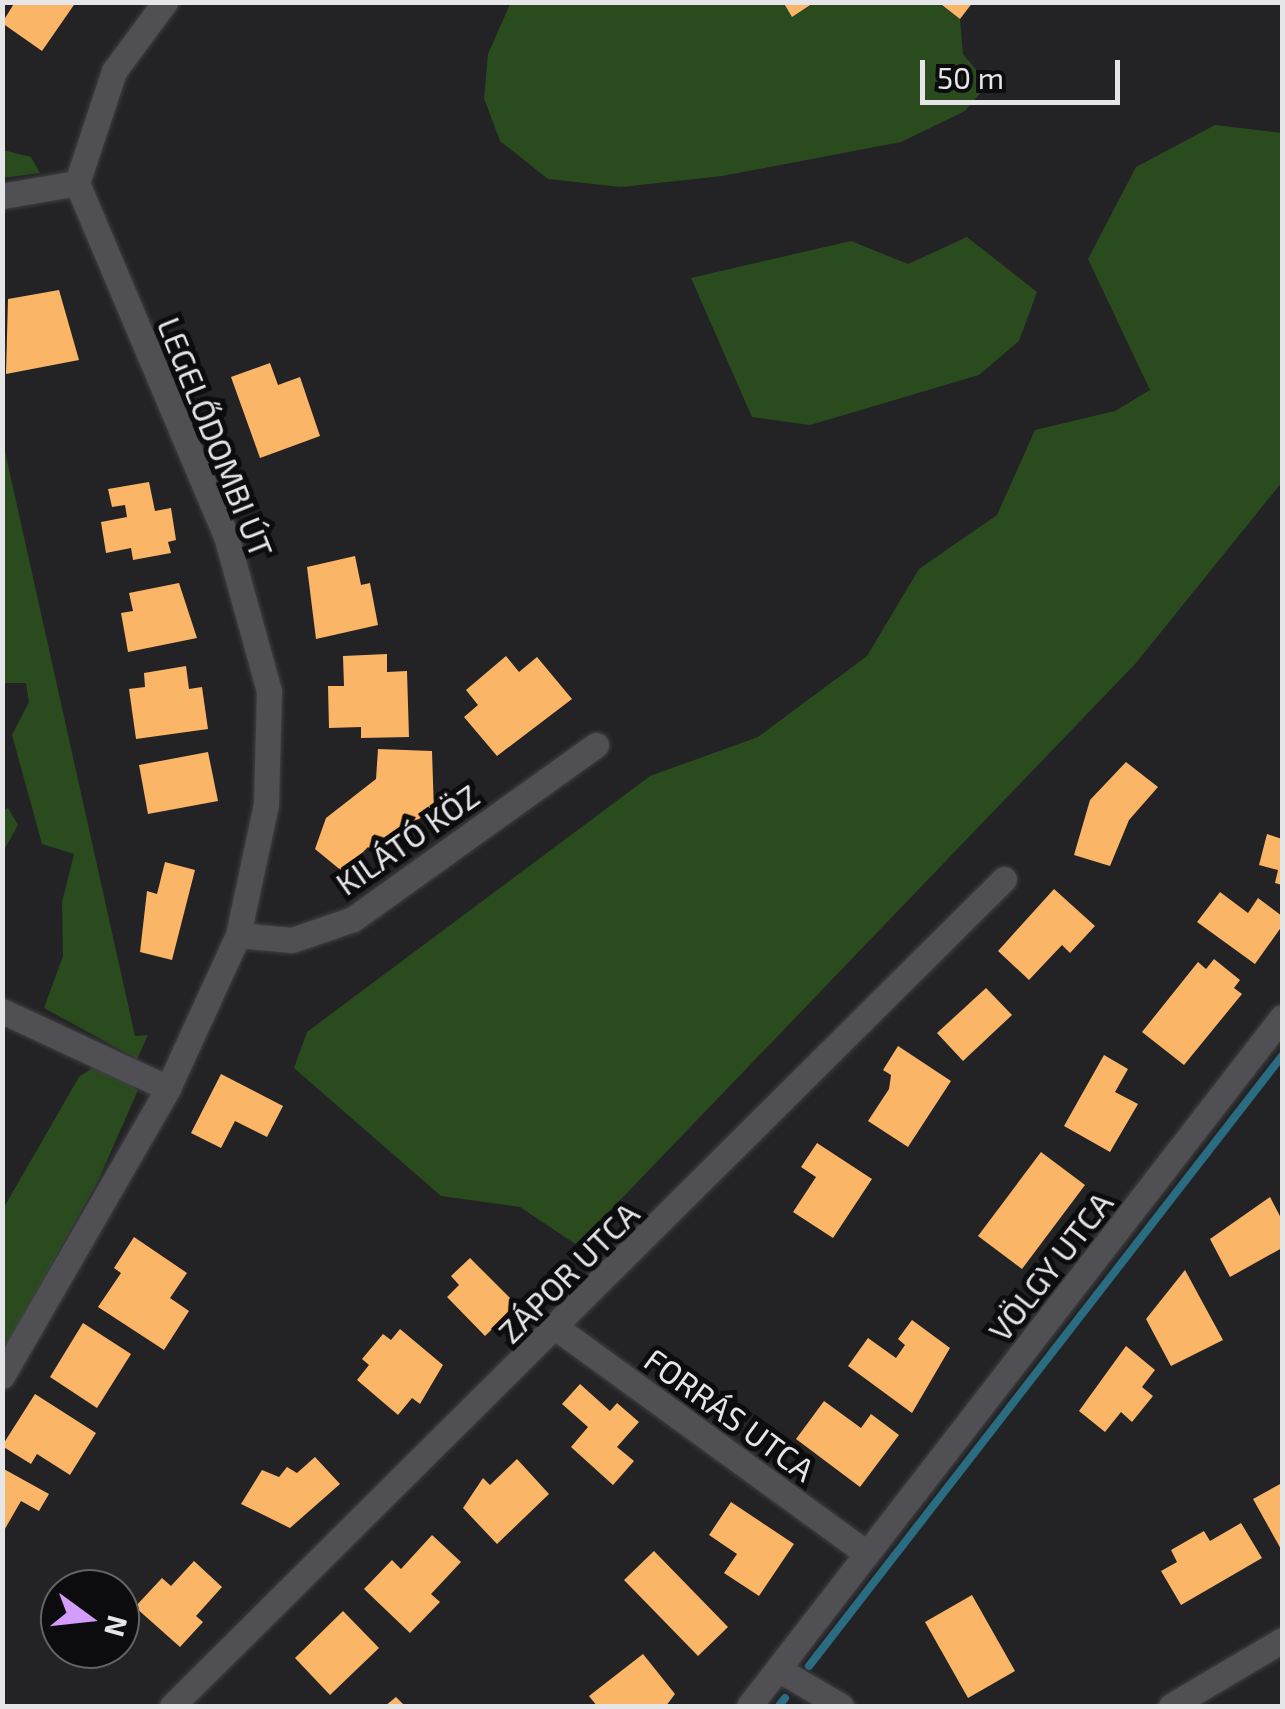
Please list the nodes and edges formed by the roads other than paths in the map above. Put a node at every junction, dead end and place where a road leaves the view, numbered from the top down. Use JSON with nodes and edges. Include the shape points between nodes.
{"nodes":[{"id":1,"x":165,"y":2,"type":"edge"},
{"id":2,"x":77,"y":182,"type":"junction"},
{"id":3,"x":2,"y":196,"type":"edge"},
{"id":4,"x":596,"y":746,"type":"dead end"},
{"id":5,"x":1004,"y":879,"type":"dead end"},
{"id":6,"x":238,"y":935,"type":"junction"},
{"id":7,"x":2,"y":1011,"type":"edge"},
{"id":8,"x":1282,"y":1017,"type":"edge"},
{"id":9,"x":168,"y":1088,"type":"junction"},
{"id":10,"x":558,"y":1329,"type":"junction"},
{"id":11,"x":2,"y":1376,"type":"edge"},
{"id":12,"x":864,"y":1551,"type":"junction"},
{"id":13,"x":1282,"y":1640,"type":"edge"},
{"id":14,"x":778,"y":1669,"type":"junction"},
{"id":15,"x":172,"y":1706,"type":"edge"},
{"id":16,"x":749,"y":1706,"type":"edge"},
{"id":17,"x":840,"y":1706,"type":"edge"},
{"id":18,"x":1171,"y":1706,"type":"edge"}],
"edges":[{"from":1,"to":2,"type":"street","via":[[114,71]]},
{"from":2,"to":3,"type":"street"},
{"from":2,"to":6,"type":"street","name":"LEGELŐDOMBI ÚT","via":[[226,536],[269,692],[266,804]]},
{"from":4,"to":6,"type":"street","name":"KILÁTÓ KÖZ","via":[[353,919],[292,940]]},
{"from":5,"to":10,"type":"street","name":"ZÁPOR UTCA"},
{"from":6,"to":9,"type":"street","name":"LEGELŐDOMBI ÚT"},
{"from":7,"to":9,"type":"street"},
{"from":8,"to":12,"type":"street","name":"VÖLGY UTCA"},
{"from":9,"to":11,"type":"street","name":"LEGELŐDOMBI ÚT"},
{"from":10,"to":12,"type":"street","name":"FORRÁS UTCA"},
{"from":10,"to":15,"type":"street","name":"ZÁPOR UTCA"},
{"from":12,"to":14,"type":"street","name":"VÖLGY UTCA"},
{"from":13,"to":18,"type":"street"},
{"from":14,"to":16,"type":"street","name":"VÖLGY UTCA"},
{"from":14,"to":17,"type":"street"}]}
